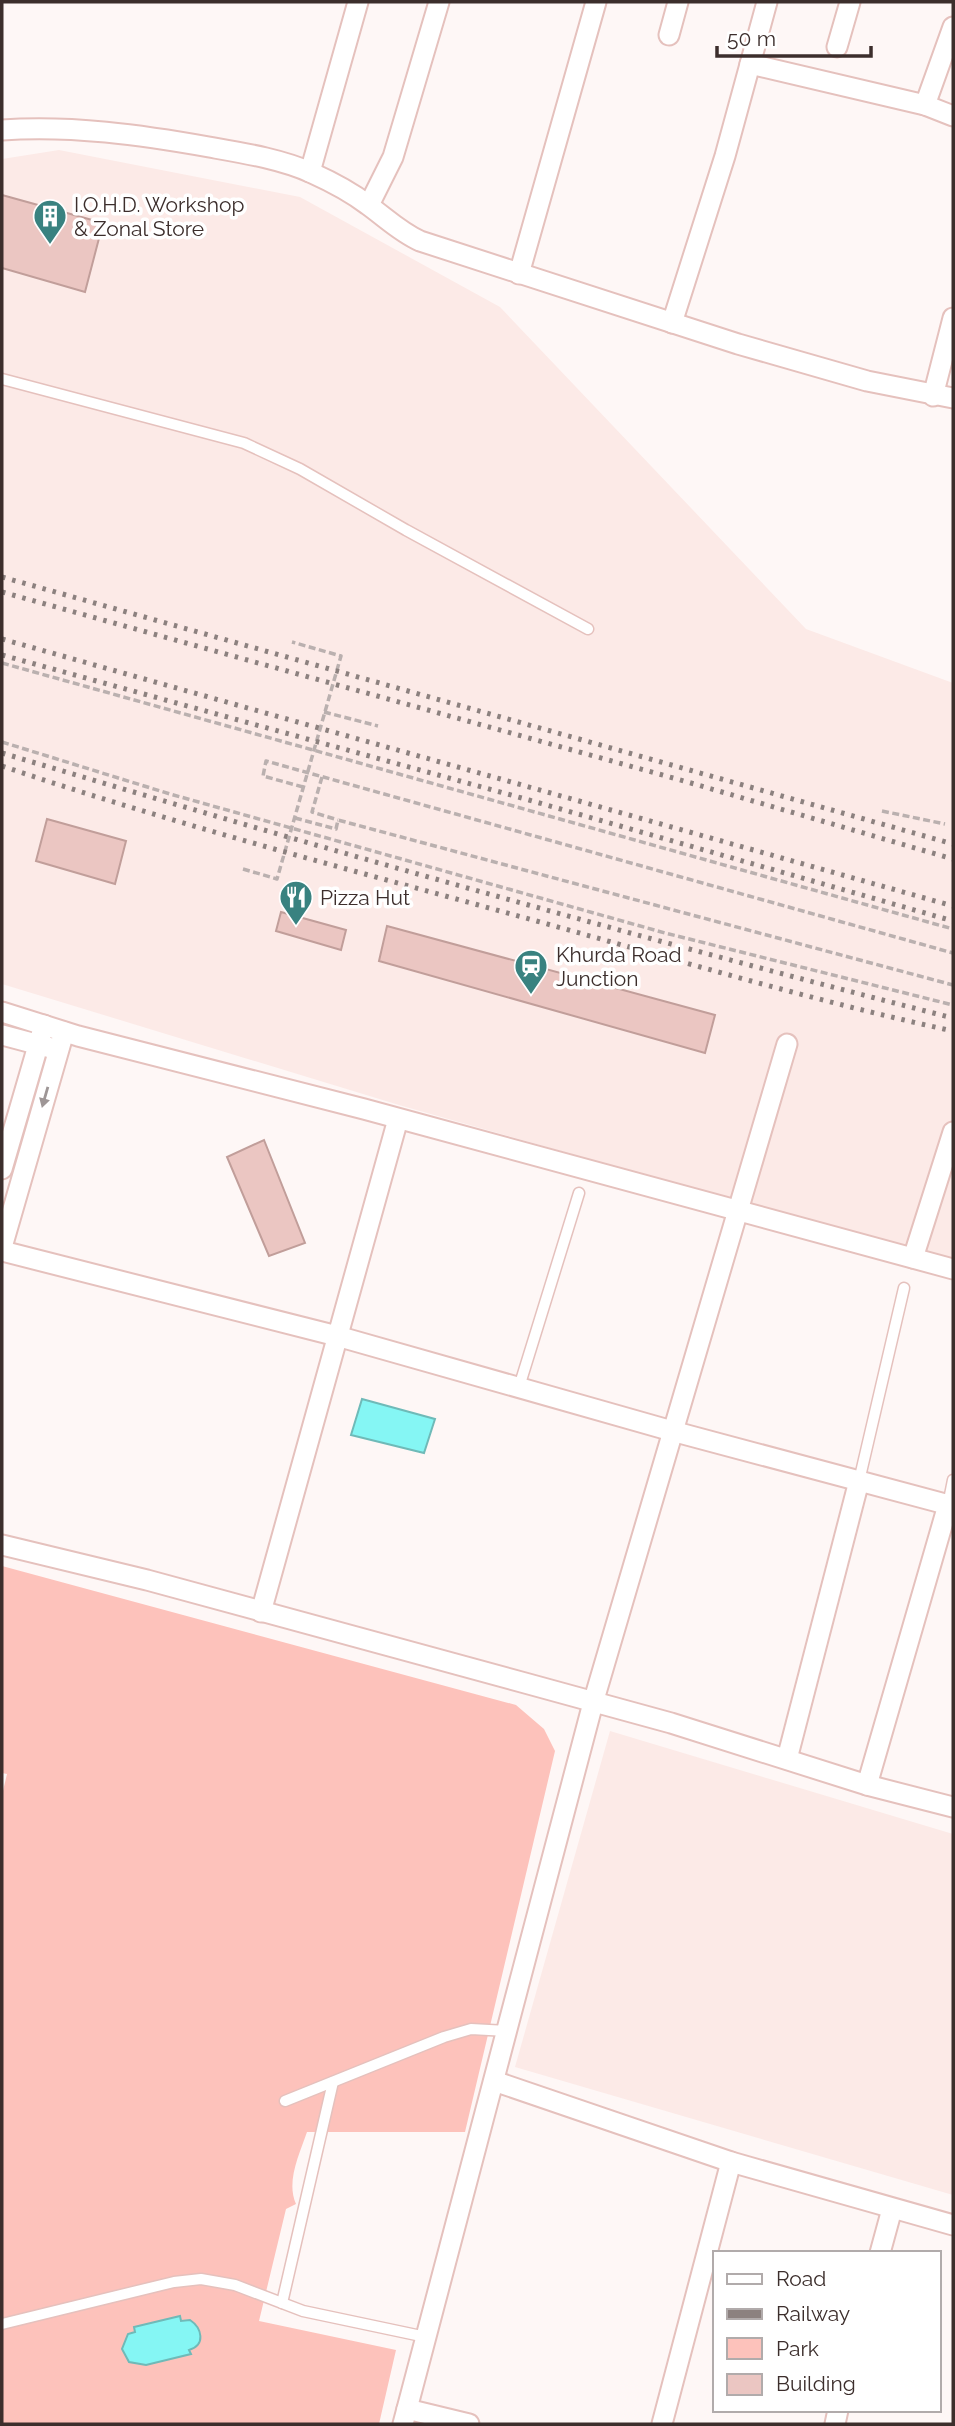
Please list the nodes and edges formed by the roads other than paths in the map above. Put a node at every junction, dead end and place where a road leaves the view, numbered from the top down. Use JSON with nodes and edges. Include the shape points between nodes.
{"nodes":[{"id":1,"x":358,"y":2,"type":"edge"},
{"id":2,"x":439,"y":2,"type":"edge"},
{"id":3,"x":596,"y":2,"type":"edge"},
{"id":4,"x":678,"y":2,"type":"edge"},
{"id":5,"x":767,"y":2,"type":"edge"},
{"id":6,"x":850,"y":2,"type":"edge"},
{"id":7,"x":953,"y":27,"type":"edge"},
{"id":8,"x":669,"y":35,"type":"dead end"},
{"id":9,"x":837,"y":47,"type":"dead end"},
{"id":10,"x":750,"y":64,"type":"junction"},
{"id":11,"x":925,"y":105,"type":"junction"},
{"id":12,"x":953,"y":116,"type":"edge"},
{"id":13,"x":2,"y":130,"type":"edge"},
{"id":14,"x":310,"y":172,"type":"junction"},
{"id":15,"x":369,"y":205,"type":"junction"},
{"id":16,"x":519,"y":274,"type":"junction"},
{"id":17,"x":953,"y":318,"type":"edge"},
{"id":18,"x":672,"y":323,"type":"junction"},
{"id":19,"x":2,"y":379,"type":"edge"},
{"id":20,"x":933,"y":396,"type":"junction"},
{"id":21,"x":953,"y":398,"type":"edge"},
{"id":22,"x":588,"y":629,"type":"dead end"},
{"id":23,"x":2,"y":1012,"type":"edge"},
{"id":24,"x":44,"y":1024,"type":"junction"},
{"id":25,"x":2,"y":1035,"type":"edge"},
{"id":26,"x":61,"y":1041,"type":"junction"},
{"id":27,"x":38,"y":1044,"type":"junction"},
{"id":28,"x":787,"y":1044,"type":"dead end"},
{"id":29,"x":398,"y":1119,"type":"junction"},
{"id":30,"x":953,"y":1132,"type":"edge"},
{"id":31,"x":2,"y":1169,"type":"edge"},
{"id":32,"x":579,"y":1193,"type":"dead end"},
{"id":33,"x":739,"y":1212,"type":"junction"},
{"id":34,"x":2,"y":1249,"type":"edge"},
{"id":35,"x":913,"y":1258,"type":"junction"},
{"id":36,"x":953,"y":1269,"type":"edge"},
{"id":37,"x":904,"y":1288,"type":"dead end"},
{"id":38,"x":337,"y":1336,"type":"junction"},
{"id":39,"x":519,"y":1387,"type":"junction"},
{"id":40,"x":672,"y":1432,"type":"junction"},
{"id":41,"x":953,"y":1480,"type":"edge"},
{"id":42,"x":859,"y":1481,"type":"junction"},
{"id":43,"x":950,"y":1505,"type":"edge"},
{"id":44,"x":2,"y":1545,"type":"edge"},
{"id":45,"x":261,"y":1612,"type":"junction"},
{"id":46,"x":593,"y":1703,"type":"junction"},
{"id":47,"x":788,"y":1759,"type":"junction"},
{"id":48,"x":867,"y":1785,"type":"junction"},
{"id":49,"x":953,"y":1807,"type":"edge"},
{"id":50,"x":507,"y":2031,"type":"junction"},
{"id":51,"x":494,"y":2081,"type":"junction"},
{"id":52,"x":333,"y":2082,"type":"junction"},
{"id":53,"x":285,"y":2101,"type":"dead end"},
{"id":54,"x":731,"y":2162,"type":"junction"},
{"id":55,"x":892,"y":2208,"type":"junction"},
{"id":56,"x":953,"y":2225,"type":"edge"},
{"id":57,"x":881,"y":2251,"type":"edge"},
{"id":58,"x":282,"y":2303,"type":"junction"},
{"id":59,"x":2,"y":2324,"type":"edge"},
{"id":60,"x":426,"y":2337,"type":"junction"},
{"id":61,"x":405,"y":2416,"type":"edge"},
{"id":62,"x":469,"y":2424,"type":"edge"},
{"id":63,"x":662,"y":2424,"type":"edge"}],
"edges":[{"from":1,"to":14,"type":"street"},
{"from":2,"to":15,"type":"street","via":[[393,157]]},
{"from":3,"to":16,"type":"street"},
{"from":4,"to":8,"type":"street"},
{"from":5,"to":10,"type":"street"},
{"from":6,"to":9,"type":"street"},
{"from":7,"to":11,"type":"street"},
{"from":10,"to":11,"type":"street"},
{"from":10,"to":18,"type":"street"},
{"from":11,"to":12,"type":"street"},
{"from":13,"to":14,"type":"street","via":[[169,140],[247,153]]},
{"from":14,"to":15,"type":"street"},
{"from":15,"to":16,"type":"street","via":[[403,233]]},
{"from":16,"to":18,"type":"street"},
{"from":17,"to":20,"type":"street"},
{"from":18,"to":20,"type":"street"},
{"from":19,"to":22,"type":"lane","via":[[244,443],[300,469]]},
{"from":20,"to":21,"type":"street"},
{"from":23,"to":24,"type":"street"},
{"from":24,"to":26,"type":"street"},
{"from":24,"to":27,"type":"street"},
{"from":25,"to":27,"type":"street"},
{"from":26,"to":27,"type":"street"},
{"from":26,"to":29,"type":"street"},
{"from":26,"to":34,"type":"street","one_way":true},
{"from":27,"to":31,"type":"street"},
{"from":28,"to":33,"type":"street"},
{"from":29,"to":33,"type":"street"},
{"from":29,"to":38,"type":"street"},
{"from":30,"to":35,"type":"street"},
{"from":32,"to":39,"type":"lane"},
{"from":33,"to":35,"type":"street"},
{"from":33,"to":40,"type":"street"},
{"from":34,"to":38,"type":"street"},
{"from":35,"to":36,"type":"street"},
{"from":37,"to":42,"type":"lane"},
{"from":38,"to":39,"type":"street"},
{"from":38,"to":45,"type":"street"},
{"from":39,"to":40,"type":"street"},
{"from":40,"to":42,"type":"street"},
{"from":40,"to":46,"type":"street"},
{"from":41,"to":43,"type":"lane"},
{"from":42,"to":43,"type":"street"},
{"from":42,"to":47,"type":"street"},
{"from":43,"to":48,"type":"street"},
{"from":44,"to":45,"type":"street"},
{"from":45,"to":46,"type":"street"},
{"from":46,"to":47,"type":"street"},
{"from":46,"to":50,"type":"street"},
{"from":47,"to":48,"type":"street"},
{"from":48,"to":49,"type":"street"},
{"from":50,"to":51,"type":"street"},
{"from":50,"to":52,"type":"lane","via":[[471,2029],[443,2037]]},
{"from":51,"to":54,"type":"street"},
{"from":51,"to":60,"type":"street"},
{"from":52,"to":53,"type":"lane"},
{"from":52,"to":58,"type":"lane"},
{"from":54,"to":55,"type":"street"},
{"from":54,"to":63,"type":"street"},
{"from":55,"to":56,"type":"street"},
{"from":55,"to":57,"type":"street"},
{"from":58,"to":59,"type":"lane","via":[[236,2285],[201,2279]]},
{"from":58,"to":60,"type":"lane"},
{"from":60,"to":61,"type":"street"},
{"from":61,"to":62,"type":"street"}]}
